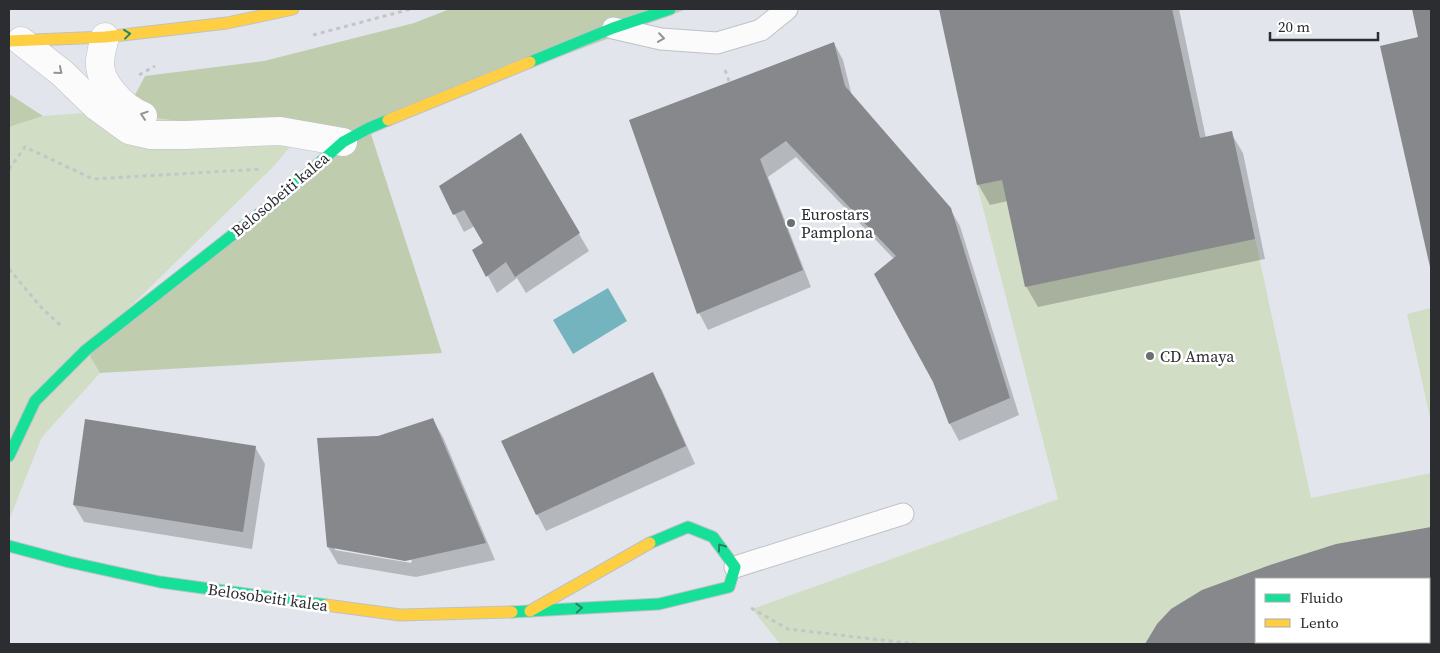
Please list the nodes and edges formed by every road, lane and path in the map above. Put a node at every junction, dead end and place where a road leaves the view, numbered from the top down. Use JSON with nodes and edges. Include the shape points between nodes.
{"nodes":[{"id":1,"x":293,"y":9,"type":"edge"},
{"id":2,"x":670,"y":9,"type":"edge"},
{"id":3,"x":787,"y":9,"type":"edge"},
{"id":4,"x":613,"y":28,"type":"junction"},
{"id":5,"x":105,"y":37,"type":"junction"},
{"id":6,"x":15,"y":41,"type":"edge"},
{"id":7,"x":343,"y":142,"type":"junction"},
{"id":8,"x":9,"y":269,"type":"edge"},
{"id":9,"x":86,"y":350,"type":"junction"},
{"id":10,"x":9,"y":456,"type":"edge"},
{"id":11,"x":903,"y":514,"type":"dead end"},
{"id":12,"x":9,"y":546,"type":"edge"},
{"id":13,"x":735,"y":567,"type":"junction"},
{"id":14,"x":729,"y":587,"type":"junction"},
{"id":15,"x":530,"y":611,"type":"junction"},
{"id":16,"x":916,"y":644,"type":"edge"}],
"edges":[{"from":5,"to":1,"type":"street","name":"Belosobeiti kalea","one_way":true,"via":[[227,22]]},
{"from":2,"to":4,"type":"street","name":"Belosobeiti kalea"},
{"from":4,"to":3,"type":"lane","one_way":true,"via":[[661,39],[716,43],[762,30]]},
{"from":4,"to":7,"type":"street","name":"Belosobeiti kalea","via":[[368,128]]},
{"from":5,"to":6,"type":"street","name":"Belosobeiti kalea"},
{"from":7,"to":5,"type":"street","name":"Belosobeiti kalea","one_way":true,"via":[[304,120],[246,115],[171,120],[142,116],[112,93],[104,77],[100,62]]},
{"from":6,"to":7,"type":"street","name":"Belosobeiti kalea","one_way":true,"via":[[62,74],[96,106],[129,130],[151,135],[280,131]]},
{"from":7,"to":9,"type":"street","name":"Belosobeiti kalea","via":[[282,196]]},
{"from":8,"to":9,"type":"path","via":[[40,306]]},
{"from":9,"to":10,"type":"street","name":"Belosobeiti kalea","via":[[35,401]]},
{"from":11,"to":13,"type":"lane"},
{"from":12,"to":15,"type":"street","name":"Belosobeiti kalea","via":[[160,582],[400,615]]},
{"from":13,"to":14,"type":"street"},
{"from":13,"to":15,"type":"street","name":"Belosobeiti kalea","one_way":true,"via":[[713,537],[688,527],[650,543]]},
{"from":15,"to":14,"type":"street","name":"Belosobeiti kalea","one_way":true,"via":[[659,604]]},
{"from":14,"to":16,"type":"path","via":[[752,609],[788,628]]}]}
